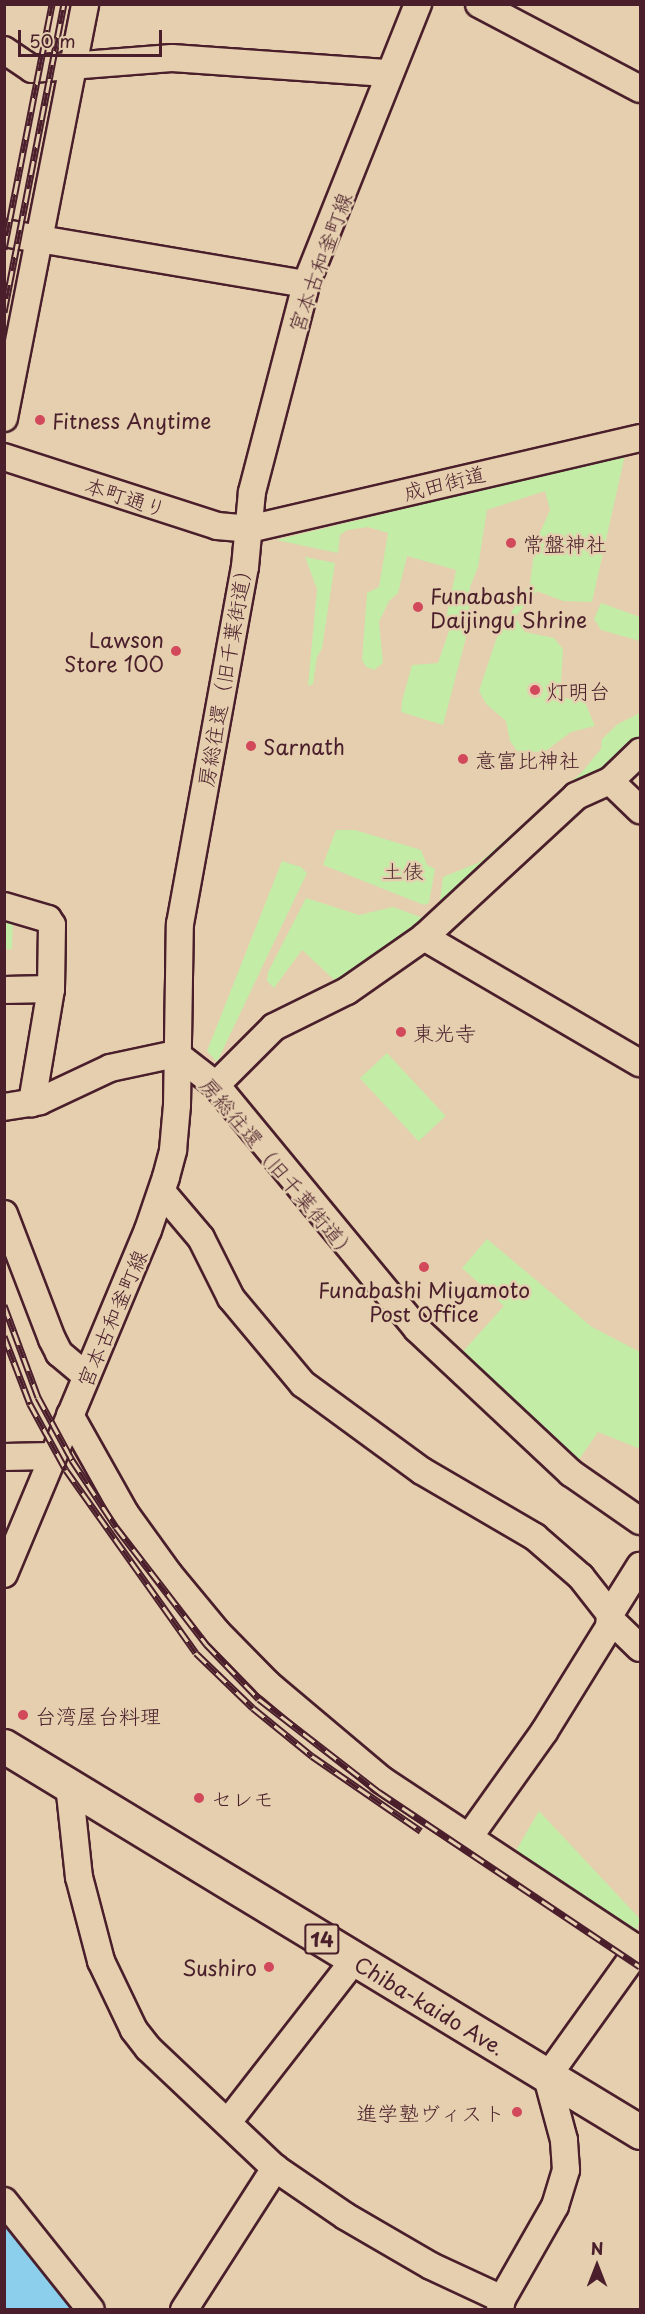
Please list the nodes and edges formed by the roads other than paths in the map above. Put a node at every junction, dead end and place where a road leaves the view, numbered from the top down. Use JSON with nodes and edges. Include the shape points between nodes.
{"nodes":[{"id":1,"x":85,"y":4,"type":"edge"},
{"id":2,"x":418,"y":4,"type":"edge"},
{"id":3,"x":479,"y":4,"type":"edge"},
{"id":4,"x":4,"y":50,"type":"edge"},
{"id":5,"x":73,"y":68,"type":"junction"},
{"id":6,"x":389,"y":73,"type":"junction"},
{"id":7,"x":640,"y":88,"type":"edge"},
{"id":8,"x":4,"y":233,"type":"edge"},
{"id":9,"x":40,"y":240,"type":"junction"},
{"id":10,"x":306,"y":284,"type":"junction"},
{"id":11,"x":4,"y":418,"type":"edge"},
{"id":12,"x":640,"y":438,"type":"edge"},
{"id":13,"x":4,"y":457,"type":"edge"},
{"id":14,"x":249,"y":529,"type":"junction"},
{"id":15,"x":640,"y":752,"type":"edge"},
{"id":16,"x":610,"y":781,"type":"junction"},
{"id":17,"x":640,"y":810,"type":"edge"},
{"id":18,"x":4,"y":906,"type":"edge"},
{"id":19,"x":424,"y":938,"type":"junction"},
{"id":20,"x":51,"y":989,"type":"junction"},
{"id":21,"x":4,"y":990,"type":"edge"},
{"id":22,"x":176,"y":1054,"type":"junction"},
{"id":23,"x":640,"y":1063,"type":"edge"},
{"id":24,"x":216,"y":1085,"type":"junction"},
{"id":25,"x":32,"y":1103,"type":"junction"},
{"id":26,"x":4,"y":1107,"type":"edge"},
{"id":27,"x":162,"y":1192,"type":"junction"},
{"id":28,"x":4,"y":1214,"type":"edge"},
{"id":29,"x":86,"y":1376,"type":"junction"},
{"id":30,"x":70,"y":1414,"type":"junction"},
{"id":31,"x":52,"y":1456,"type":"junction"},
{"id":32,"x":4,"y":1457,"type":"edge"},
{"id":33,"x":640,"y":1521,"type":"edge"},
{"id":34,"x":640,"y":1566,"type":"edge"},
{"id":35,"x":4,"y":1574,"type":"edge"},
{"id":36,"x":611,"y":1617,"type":"junction"},
{"id":37,"x":640,"y":1648,"type":"edge"},
{"id":38,"x":4,"y":1746,"type":"edge"},
{"id":39,"x":69,"y":1784,"type":"junction"},
{"id":40,"x":469,"y":1838,"type":"junction"},
{"id":41,"x":640,"y":1949,"type":"edge"},
{"id":42,"x":356,"y":1959,"type":"junction"},
{"id":43,"x":548,"y":2077,"type":"junction"},
{"id":44,"x":228,"y":2122,"type":"junction"},
{"id":45,"x":640,"y":2132,"type":"edge"},
{"id":46,"x":275,"y":2168,"type":"junction"},
{"id":47,"x":4,"y":2201,"type":"edge"},
{"id":48,"x":501,"y":2304,"type":"edge"},
{"id":49,"x":92,"y":2310,"type":"edge"},
{"id":50,"x":184,"y":2310,"type":"edge"}],
"edges":[{"from":1,"to":5,"type":"street"},
{"from":2,"to":6,"type":"street","name":"宮本古和釜町線"},
{"from":3,"to":7,"type":"street"},
{"from":4,"to":5,"type":"street","via":[[32,69]]},
{"from":5,"to":6,"type":"street","via":[[172,58]]},
{"from":5,"to":9,"type":"street"},
{"from":6,"to":10,"type":"street","name":"宮本古和釜町線"},
{"from":8,"to":9,"type":"street"},
{"from":9,"to":10,"type":"street"},
{"from":9,"to":11,"type":"street"},
{"from":10,"to":14,"type":"street","name":"宮本古和釜町線","via":[[252,492]]},
{"from":12,"to":14,"type":"street","name":"成田街道"},
{"from":13,"to":14,"type":"street","name":"本町通り","via":[[217,526]]},
{"from":14,"to":22,"type":"street","name":"房総往還（旧千葉街道）","via":[[180,924]]},
{"from":15,"to":16,"type":"street"},
{"from":16,"to":17,"type":"street"},
{"from":16,"to":19,"type":"street","via":[[576,795]]},
{"from":18,"to":20,"type":"street","via":[[48,919],[52,925]]},
{"from":19,"to":23,"type":"street"},
{"from":19,"to":24,"type":"street","via":[[347,991],[274,1027]]},
{"from":20,"to":21,"type":"street"},
{"from":20,"to":25,"type":"street"},
{"from":22,"to":24,"type":"street","name":"房総往還（旧千葉街道）"},
{"from":22,"to":25,"type":"street","via":[[110,1068]]},
{"from":22,"to":27,"type":"street","name":"宮本古和釜町線","via":[[173,1150]]},
{"from":24,"to":33,"type":"street","name":"房総往還（旧千葉街道）","via":[[417,1329],[571,1473]]},
{"from":25,"to":26,"type":"street"},
{"from":27,"to":29,"type":"street","name":"宮本古和釜町線"},
{"from":27,"to":36,"type":"street","via":[[201,1238],[231,1298],[303,1384],[422,1471],[535,1537],[581,1577]]},
{"from":28,"to":29,"type":"street","via":[[59,1353]]},
{"from":29,"to":30,"type":"street","name":"宮本古和釜町線"},
{"from":30,"to":31,"type":"street","name":"宮本古和釜町線"},
{"from":30,"to":40,"type":"street","via":[[125,1513],[217,1632],[344,1752]]},
{"from":31,"to":32,"type":"street"},
{"from":31,"to":35,"type":"street","name":"宮本古和釜町線"},
{"from":34,"to":36,"type":"street"},
{"from":36,"to":37,"type":"street"},
{"from":36,"to":40,"type":"street","via":[[544,1732]]},
{"from":38,"to":39,"type":"highway","name":"Chiba-kaido Ave.","number":"14"},
{"from":39,"to":42,"type":"highway","name":"Chiba-kaido Ave.","number":"14"},
{"from":39,"to":44,"type":"street","via":[[79,1877],[101,1961],[134,2030]]},
{"from":40,"to":41,"type":"street"},
{"from":41,"to":43,"type":"street"},
{"from":42,"to":43,"type":"highway","name":"Chiba-kaido Ave.","number":"14"},
{"from":42,"to":44,"type":"street"},
{"from":43,"to":45,"type":"highway","name":"Chiba-kaido Ave.","number":"14"},
{"from":43,"to":48,"type":"street","via":[[564,2140],[566,2170],[555,2206]]},
{"from":44,"to":46,"type":"street"},
{"from":46,"to":48,"type":"street","via":[[345,2216]]},
{"from":46,"to":50,"type":"street"},
{"from":47,"to":49,"type":"street"}]}
